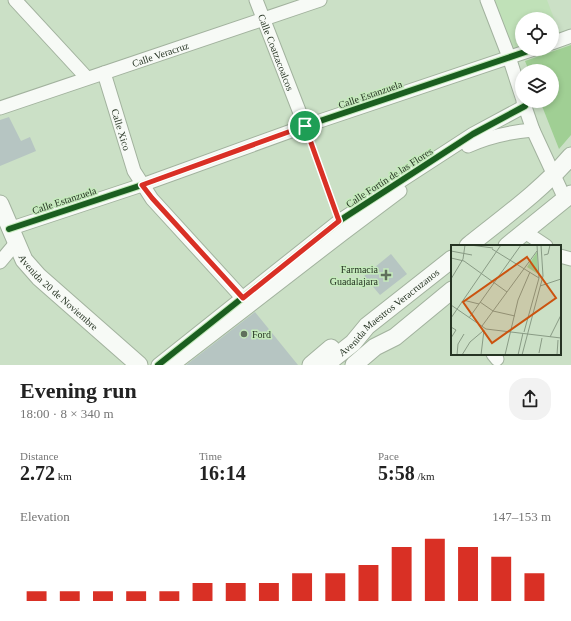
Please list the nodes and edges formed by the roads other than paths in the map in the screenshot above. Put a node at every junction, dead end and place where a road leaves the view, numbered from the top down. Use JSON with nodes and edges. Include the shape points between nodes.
{"nodes":[{"id":1,"x":15,"y":0,"type":"edge"},
{"id":2,"x":256,"y":0,"type":"edge"},
{"id":3,"x":320,"y":0,"type":"edge"},
{"id":4,"x":487,"y":0,"type":"edge"},
{"id":5,"x":263,"y":20,"type":"junction"},
{"id":6,"x":571,"y":36,"type":"edge"},
{"id":7,"x":559,"y":40,"type":"edge"},
{"id":8,"x":515,"y":55,"type":"edge"},
{"id":9,"x":509,"y":57,"type":"junction"},
{"id":10,"x":104,"y":73,"type":"junction"},
{"id":11,"x":515,"y":76,"type":"edge"},
{"id":12,"x":87,"y":78,"type":"junction"},
{"id":13,"x":515,"y":106,"type":"edge"},
{"id":14,"x":0,"y":108,"type":"edge"},
{"id":15,"x":525,"y":108,"type":"edge"},
{"id":16,"x":305,"y":126,"type":"junction"},
{"id":17,"x":533,"y":130,"type":"junction"},
{"id":18,"x":571,"y":156,"type":"edge"},
{"id":19,"x":553,"y":176,"type":"junction"},
{"id":20,"x":142,"y":185,"type":"junction"},
{"id":21,"x":568,"y":197,"type":"edge"},
{"id":22,"x":0,"y":204,"type":"edge"},
{"id":23,"x":525,"y":232,"type":"junction"},
{"id":24,"x":12,"y":236,"type":"junction"},
{"id":25,"x":469,"y":245,"type":"edge"},
{"id":26,"x":508,"y":245,"type":"edge"},
{"id":27,"x":544,"y":245,"type":"edge"},
{"id":28,"x":561,"y":256,"type":"edge"},
{"id":29,"x":571,"y":259,"type":"edge"},
{"id":30,"x":451,"y":260,"type":"edge"},
{"id":31,"x":0,"y":262,"type":"edge"},
{"id":32,"x":450,"y":296,"type":"edge"},
{"id":33,"x":246,"y":302,"type":"junction"},
{"id":34,"x":366,"y":326,"type":"junction"},
{"id":35,"x":395,"y":337,"type":"junction"},
{"id":36,"x":139,"y":365,"type":"edge"},
{"id":37,"x":158,"y":365,"type":"edge"},
{"id":38,"x":173,"y":365,"type":"edge"},
{"id":39,"x":311,"y":365,"type":"edge"},
{"id":40,"x":325,"y":365,"type":"edge"},
{"id":41,"x":354,"y":365,"type":"edge"},
{"id":42,"x":369,"y":365,"type":"edge"}],
"edges":[{"from":1,"to":12,"type":"street"},
{"from":2,"to":5,"type":"street","name":"Calle Coatzacoalcos"},
{"from":3,"to":5,"type":"street","name":"Calle Veracruz"},
{"from":4,"to":9,"type":"street"},
{"from":5,"to":10,"type":"street","name":"Calle Veracruz"},
{"from":5,"to":16,"type":"street","name":"Calle Coatzacoalcos"},
{"from":6,"to":7,"type":"street"},
{"from":8,"to":9,"type":"street","name":"Calle Estanzuela"},
{"from":9,"to":11,"type":"street"},
{"from":9,"to":16,"type":"street","name":"Calle Estanzuela"},
{"from":10,"to":12,"type":"street","name":"Calle Veracruz"},
{"from":10,"to":20,"type":"street","name":"Calle Xico","via":[[134,171]]},
{"from":12,"to":14,"type":"street","name":"Calle Veracruz"},
{"from":13,"to":33,"type":"street","name":"Calle Fortín de las Flores","via":[[339,221]]},
{"from":15,"to":17,"type":"street"},
{"from":16,"to":20,"type":"street","name":"Calle Estanzuela"},
{"from":17,"to":19,"type":"street"},
{"from":17,"to":33,"type":"street","name":"Calle Fortín de las Flores","via":[[487,137],[465,148],[414,181]]},
{"from":18,"to":19,"type":"main road"},
{"from":19,"to":21,"type":"street"},
{"from":19,"to":25,"type":"main road"},
{"from":20,"to":24,"type":"street","name":"Calle Estanzuela"},
{"from":20,"to":33,"type":"street","name":"Calle Xico"},
{"from":21,"to":23,"type":"main road"},
{"from":22,"to":24,"type":"main road","name":"Avenida 20 de Noviembre"},
{"from":23,"to":26,"type":"main road"},
{"from":23,"to":27,"type":"street"},
{"from":24,"to":31,"type":"street"},
{"from":24,"to":36,"type":"main road","name":"Avenida 20 de Noviembre","via":[[24,260],[39,277]]},
{"from":28,"to":29,"type":"street"},
{"from":30,"to":34,"type":"main road","name":"Avenida Maestros Veracruzanos"},
{"from":32,"to":35,"type":"main road","name":"Avenida Maestros Veracruzanos"},
{"from":33,"to":37,"type":"street","name":"Calle Fortín de las Flores"},
{"from":33,"to":38,"type":"street","name":"Calle Fortín de las Flores"},
{"from":34,"to":39,"type":"main road","via":[[345,335]]},
{"from":34,"to":40,"type":"main road","name":"Avenida Maestros Veracruzanos","via":[[353,343]]},
{"from":35,"to":41,"type":"main road","name":"Avenida Maestros Veracruzanos","via":[[375,347]]},
{"from":35,"to":42,"type":"main road"}]}
